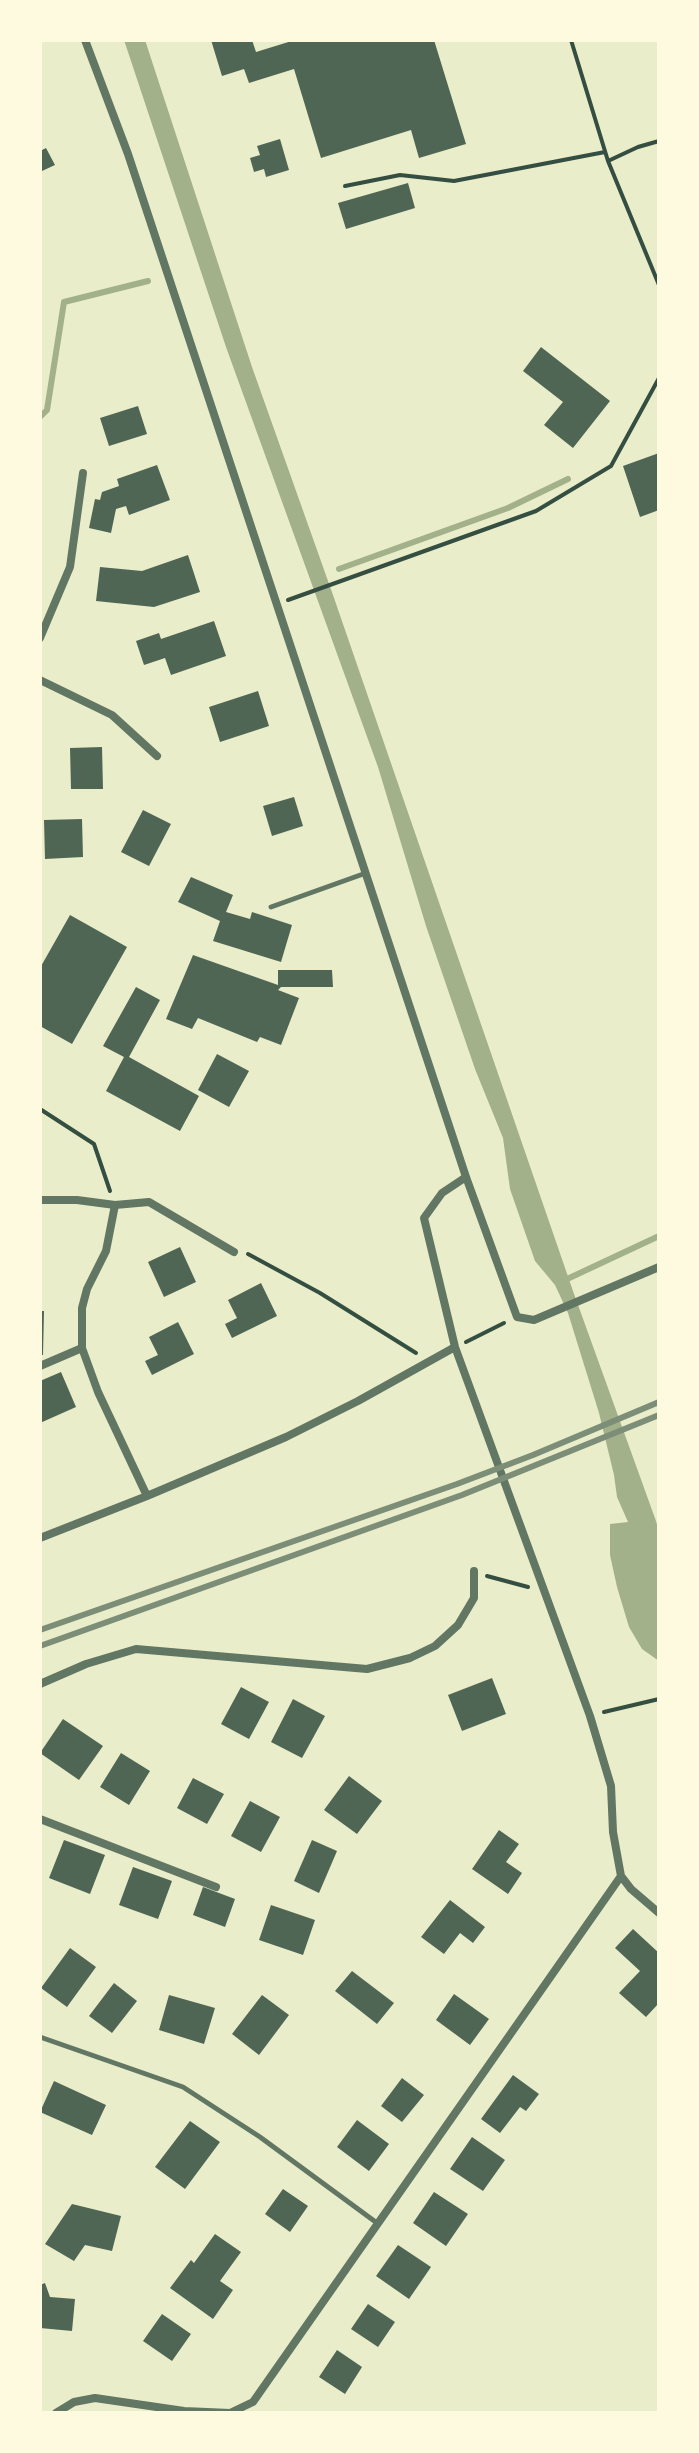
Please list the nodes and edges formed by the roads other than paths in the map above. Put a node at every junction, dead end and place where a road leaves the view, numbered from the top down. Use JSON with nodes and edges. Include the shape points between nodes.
{"nodes":[{"id":1,"x":85,"y":40,"type":"edge"},
{"id":2,"x":83,"y":473,"type":"dead end"},
{"id":3,"x":40,"y":638,"type":"edge"},
{"id":4,"x":40,"y":680,"type":"edge"},
{"id":5,"x":157,"y":756,"type":"dead end"},
{"id":6,"x":367,"y":873,"type":"junction"},
{"id":7,"x":271,"y":907,"type":"dead end"},
{"id":8,"x":466,"y":1177,"type":"junction"},
{"id":9,"x":40,"y":1200,"type":"edge"},
{"id":10,"x":115,"y":1205,"type":"junction"},
{"id":11,"x":234,"y":1252,"type":"road end"},
{"id":12,"x":659,"y":1267,"type":"edge"},
{"id":13,"x":455,"y":1347,"type":"junction"},
{"id":14,"x":82,"y":1348,"type":"junction"},
{"id":15,"x":40,"y":1366,"type":"edge"},
{"id":16,"x":147,"y":1496,"type":"junction"},
{"id":17,"x":40,"y":1538,"type":"edge"},
{"id":18,"x":474,"y":1571,"type":"road end"},
{"id":19,"x":40,"y":1684,"type":"edge"},
{"id":20,"x":40,"y":1819,"type":"edge"},
{"id":21,"x":621,"y":1876,"type":"junction"},
{"id":22,"x":216,"y":1887,"type":"dead end"},
{"id":23,"x":659,"y":1913,"type":"edge"},
{"id":24,"x":40,"y":2037,"type":"edge"},
{"id":25,"x":377,"y":2223,"type":"junction"},
{"id":26,"x":56,"y":2413,"type":"edge"}],
"edges":[{"from":1,"to":6,"type":"street","via":[[128,154]]},
{"from":2,"to":3,"type":"street","via":[[70,567]]},
{"from":4,"to":5,"type":"street","via":[[112,715]]},
{"from":6,"to":7,"type":"lane"},
{"from":6,"to":8,"type":"street"},
{"from":8,"to":12,"type":"street","via":[[517,1317],[534,1320]]},
{"from":8,"to":13,"type":"street","via":[[442,1193],[424,1218]]},
{"from":9,"to":10,"type":"street"},
{"from":10,"to":11,"type":"street","via":[[149,1202]]},
{"from":10,"to":14,"type":"street","via":[[106,1251],[82,1308]]},
{"from":13,"to":16,"type":"street","via":[[286,1437]]},
{"from":13,"to":21,"type":"street","via":[[590,1716],[611,1786]]},
{"from":14,"to":15,"type":"street"},
{"from":14,"to":16,"type":"street"},
{"from":16,"to":17,"type":"street"},
{"from":18,"to":19,"type":"street","via":[[474,1598],[458,1625],[435,1646],[410,1658],[367,1669],[136,1649]]},
{"from":20,"to":22,"type":"street"},
{"from":21,"to":23,"type":"street"},
{"from":21,"to":25,"type":"street"},
{"from":24,"to":25,"type":"lane","via":[[183,2087]]},
{"from":25,"to":26,"type":"street","via":[[253,2402],[230,2413],[95,2398]]}]}
